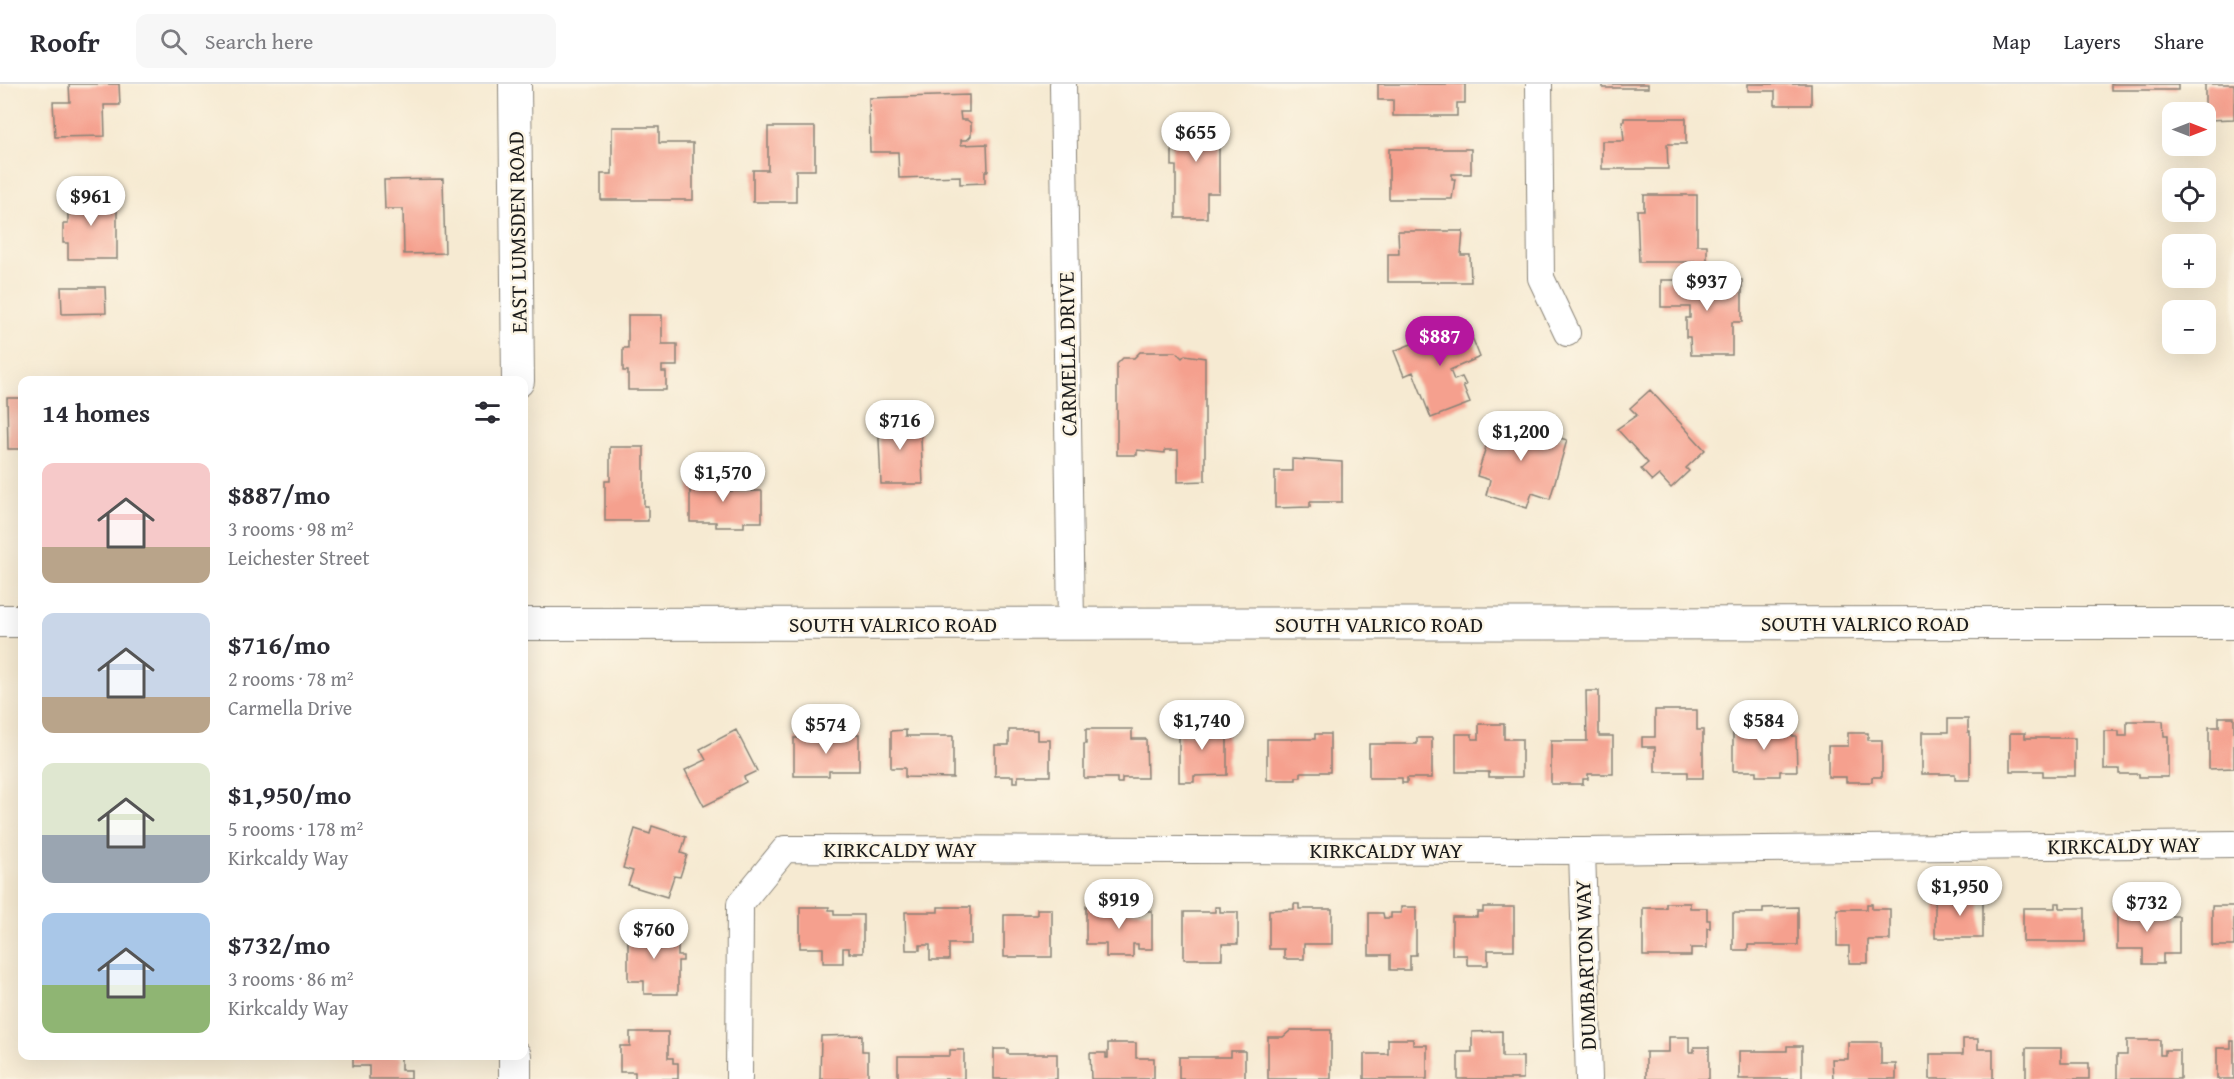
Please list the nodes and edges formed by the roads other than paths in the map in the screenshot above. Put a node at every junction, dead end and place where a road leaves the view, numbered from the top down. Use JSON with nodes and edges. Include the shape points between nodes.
{"nodes":[{"id":1,"x":515,"y":84,"type":"edge"},
{"id":2,"x":1064,"y":84,"type":"edge"},
{"id":3,"x":1539,"y":84,"type":"edge"},
{"id":4,"x":1567,"y":333,"type":"dead end"},
{"id":5,"x":518,"y":376,"type":"edge"},
{"id":6,"x":0,"y":621,"type":"edge"},
{"id":7,"x":18,"y":621,"type":"edge"},
{"id":8,"x":2234,"y":623,"type":"edge"},
{"id":9,"x":528,"y":624,"type":"edge"},
{"id":10,"x":1071,"y":624,"type":"junction"},
{"id":11,"x":2234,"y":844,"type":"edge"},
{"id":12,"x":1582,"y":851,"type":"junction"},
{"id":13,"x":515,"y":1060,"type":"edge"},
{"id":14,"x":515,"y":1079,"type":"edge"},
{"id":15,"x":739,"y":1079,"type":"edge"},
{"id":16,"x":1588,"y":1079,"type":"edge"}],
"edges":[{"from":1,"to":5,"type":"street","name":"EAST LUMSDEN ROAD"},
{"from":2,"to":10,"type":"street","name":"CARMELLA DRIVE"},
{"from":3,"to":4,"type":"street","via":[[1541,278]]},
{"from":6,"to":7,"type":"street"},
{"from":8,"to":10,"type":"street","name":"SOUTH VALRICO ROAD"},
{"from":9,"to":10,"type":"street","name":"SOUTH VALRICO ROAD"},
{"from":11,"to":12,"type":"street","name":"KIRKCALDY WAY"},
{"from":12,"to":15,"type":"street","name":"KIRKCALDY WAY","via":[[785,849],[740,904]]},
{"from":12,"to":16,"type":"street","name":"DUMBARTON WAY"},
{"from":13,"to":14,"type":"street"}]}
